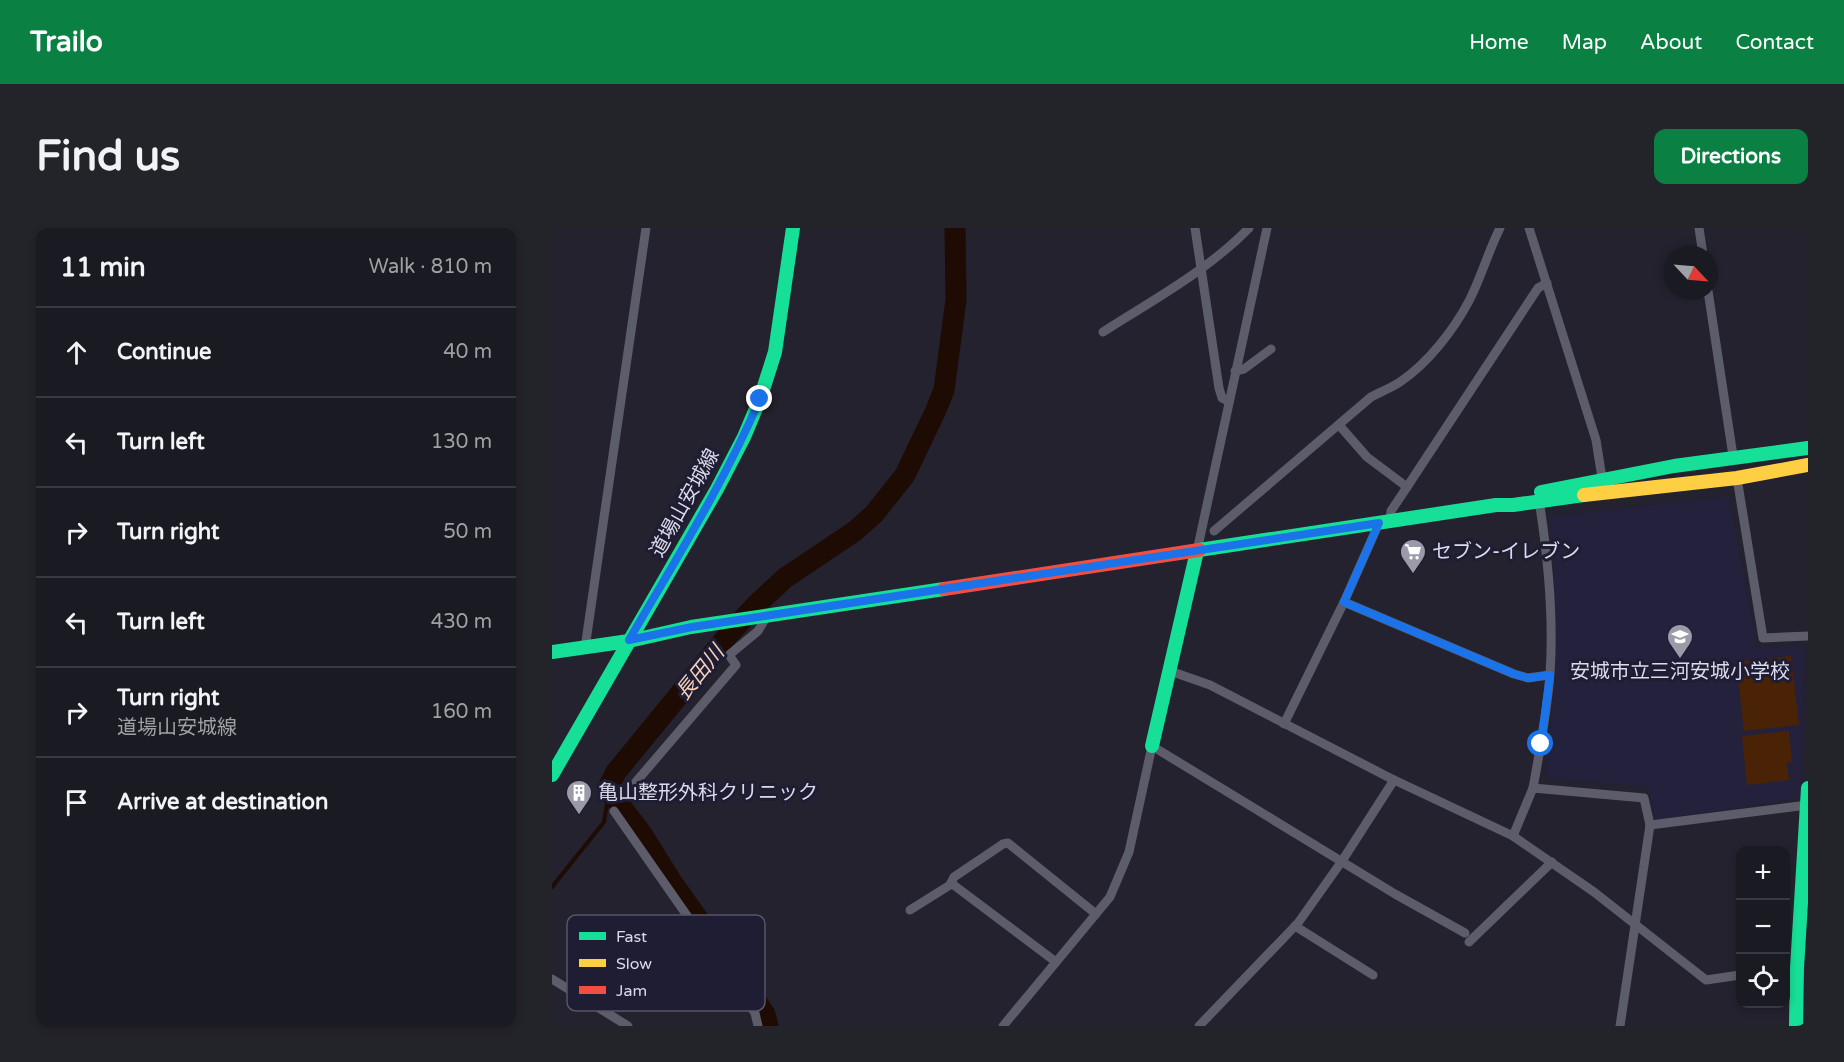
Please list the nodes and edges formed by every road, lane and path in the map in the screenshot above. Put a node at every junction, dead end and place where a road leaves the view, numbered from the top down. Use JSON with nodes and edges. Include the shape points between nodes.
{"nodes":[{"id":1,"x":646,"y":228,"type":"edge"},
{"id":2,"x":793,"y":228,"type":"edge"},
{"id":3,"x":1195,"y":228,"type":"edge"},
{"id":4,"x":1249,"y":228,"type":"edge"},
{"id":5,"x":1267,"y":228,"type":"edge"},
{"id":6,"x":1500,"y":228,"type":"edge"},
{"id":7,"x":1521,"y":228,"type":"edge"},
{"id":8,"x":1529,"y":228,"type":"edge"},
{"id":9,"x":1699,"y":228,"type":"edge"},
{"id":10,"x":1702,"y":246,"type":"edge"},
{"id":11,"x":1201,"y":269,"type":"junction"},
{"id":12,"x":1547,"y":283,"type":"junction"},
{"id":13,"x":1709,"y":300,"type":"edge"},
{"id":14,"x":1103,"y":332,"type":"dead end"},
{"id":15,"x":1271,"y":349,"type":"dead end"},
{"id":16,"x":1235,"y":371,"type":"junction"},
{"id":17,"x":1228,"y":401,"type":"junction"},
{"id":18,"x":1339,"y":425,"type":"junction"},
{"id":19,"x":1808,"y":448,"type":"edge"},
{"id":20,"x":1733,"y":456,"type":"junction"},
{"id":21,"x":1808,"y":465,"type":"edge"},
{"id":22,"x":1602,"y":478,"type":"junction"},
{"id":23,"x":1737,"y":478,"type":"junction"},
{"id":24,"x":1407,"y":487,"type":"junction"},
{"id":25,"x":1539,"y":500,"type":"junction"},
{"id":26,"x":1496,"y":505,"type":"junction"},
{"id":27,"x":1385,"y":522,"type":"junction"},
{"id":28,"x":1214,"y":531,"type":"dead end"},
{"id":29,"x":1197,"y":551,"type":"junction"},
{"id":30,"x":1344,"y":602,"type":"junction"},
{"id":31,"x":767,"y":616,"type":"junction"},
{"id":32,"x":1808,"y":636,"type":"edge"},
{"id":33,"x":629,"y":640,"type":"junction"},
{"id":34,"x":585,"y":648,"type":"junction"},
{"id":35,"x":552,"y":652,"type":"edge"},
{"id":36,"x":1170,"y":671,"type":"junction"},
{"id":37,"x":1550,"y":675,"type":"junction"},
{"id":38,"x":1284,"y":724,"type":"junction"},
{"id":39,"x":1152,"y":746,"type":"junction"},
{"id":40,"x":552,"y":775,"type":"edge"},
{"id":41,"x":1394,"y":780,"type":"junction"},
{"id":42,"x":1533,"y":788,"type":"junction"},
{"id":43,"x":1808,"y":788,"type":"edge"},
{"id":44,"x":629,"y":790,"type":"dead end"},
{"id":45,"x":1807,"y":805,"type":"edge"},
{"id":46,"x":614,"y":811,"type":"dead end"},
{"id":47,"x":1650,"y":825,"type":"junction"},
{"id":48,"x":1513,"y":836,"type":"junction"},
{"id":49,"x":1342,"y":861,"type":"junction"},
{"id":50,"x":1552,"y":862,"type":"junction"},
{"id":51,"x":951,"y":883,"type":"junction"},
{"id":52,"x":910,"y":910,"type":"dead end"},
{"id":53,"x":1096,"y":914,"type":"junction"},
{"id":54,"x":687,"y":915,"type":"edge"},
{"id":55,"x":1295,"y":926,"type":"junction"},
{"id":56,"x":1636,"y":926,"type":"junction"},
{"id":57,"x":1056,"y":962,"type":"junction"},
{"id":58,"x":1791,"y":969,"type":"edge"},
{"id":59,"x":1373,"y":975,"type":"dead end"},
{"id":60,"x":1736,"y":976,"type":"edge"},
{"id":61,"x":552,"y":980,"type":"edge"},
{"id":62,"x":567,"y":989,"type":"edge"},
{"id":63,"x":603,"y":1011,"type":"edge"},
{"id":64,"x":754,"y":1011,"type":"edge"},
{"id":65,"x":628,"y":1026,"type":"edge"},
{"id":66,"x":758,"y":1026,"type":"edge"},
{"id":67,"x":1003,"y":1026,"type":"edge"},
{"id":68,"x":1199,"y":1026,"type":"edge"},
{"id":69,"x":1620,"y":1026,"type":"edge"},
{"id":70,"x":1796,"y":1026,"type":"edge"}],
"edges":[{"from":1,"to":34,"type":"street"},
{"from":2,"to":33,"type":"street","name":"道場山安城線","via":[[775,352],[760,399],[717,489]]},
{"from":3,"to":11,"type":"street"},
{"from":4,"to":11,"type":"street"},
{"from":5,"to":16,"type":"street"},
{"from":6,"to":18,"type":"street","via":[[1469,301],[1435,350],[1417,368],[1371,397]]},
{"from":7,"to":8,"type":"street"},
{"from":8,"to":12,"type":"street"},
{"from":9,"to":10,"type":"street"},
{"from":11,"to":14,"type":"street"},
{"from":11,"to":17,"type":"street","via":[[1219,388],[1222,398]]},
{"from":12,"to":22,"type":"street","via":[[1596,440]]},
{"from":12,"to":24,"type":"street","via":[[1538,288]]},
{"from":13,"to":20,"type":"street"},
{"from":15,"to":16,"type":"street"},
{"from":16,"to":17,"type":"street"},
{"from":17,"to":29,"type":"street"},
{"from":18,"to":24,"type":"street","via":[[1367,457]]},
{"from":18,"to":28,"type":"street"},
{"from":19,"to":20,"type":"street"},
{"from":20,"to":22,"type":"street"},
{"from":21,"to":23,"type":"street"},
{"from":22,"to":26,"type":"street"},
{"from":23,"to":25,"type":"street"},
{"from":23,"to":32,"type":"street","via":[[1763,638]]},
{"from":24,"to":27,"type":"street"},
{"from":25,"to":26,"type":"street"},
{"from":25,"to":37,"type":"street","via":[[1548,555]]},
{"from":26,"to":27,"type":"street"},
{"from":27,"to":29,"type":"street"},
{"from":27,"to":30,"type":"street"},
{"from":29,"to":31,"type":"street"},
{"from":29,"to":36,"type":"street"},
{"from":30,"to":37,"type":"street","via":[[1514,674],[1528,678]]},
{"from":30,"to":38,"type":"street"},
{"from":31,"to":33,"type":"street"},
{"from":31,"to":44,"type":"street","via":[[758,631],[729,655],[736,665]]},
{"from":33,"to":34,"type":"street"},
{"from":33,"to":40,"type":"street","name":"道場山安城線"},
{"from":34,"to":35,"type":"street"},
{"from":36,"to":38,"type":"street","via":[[1210,685]]},
{"from":36,"to":39,"type":"street"},
{"from":37,"to":42,"type":"street"},
{"from":38,"to":41,"type":"street"},
{"from":39,"to":49,"type":"street"},
{"from":39,"to":53,"type":"street","via":[[1129,852],[1110,897]]},
{"from":41,"to":48,"type":"street"},
{"from":41,"to":49,"type":"street"},
{"from":42,"to":47,"type":"street","via":[[1644,798]]},
{"from":42,"to":48,"type":"street"},
{"from":43,"to":45,"type":"street"},
{"from":45,"to":47,"type":"street"},
{"from":45,"to":58,"type":"street"},
{"from":46,"to":54,"type":"street"},
{"from":47,"to":56,"type":"street"},
{"from":48,"to":50,"type":"street"},
{"from":49,"to":50,"type":"street","via":[[1467,938]]},
{"from":49,"to":55,"type":"street"},
{"from":50,"to":56,"type":"street"},
{"from":51,"to":52,"type":"street"},
{"from":51,"to":53,"type":"street","via":[[954,877],[1008,843]]},
{"from":51,"to":57,"type":"street"},
{"from":53,"to":57,"type":"street"},
{"from":55,"to":59,"type":"street"},
{"from":55,"to":68,"type":"street"},
{"from":56,"to":60,"type":"street","via":[[1706,980]]},
{"from":56,"to":69,"type":"street"},
{"from":57,"to":67,"type":"street"},
{"from":58,"to":70,"type":"street"},
{"from":61,"to":62,"type":"street"},
{"from":63,"to":65,"type":"street"},
{"from":64,"to":66,"type":"street"}]}
